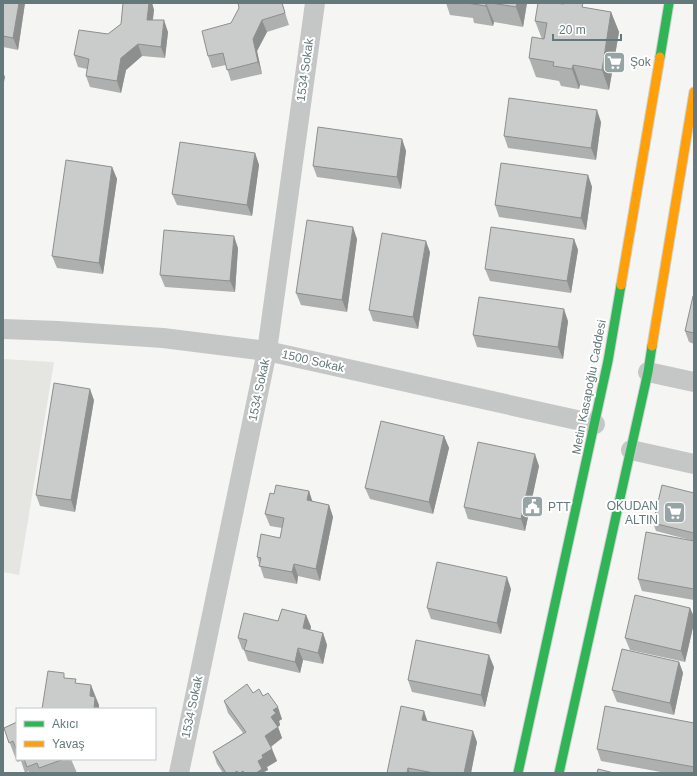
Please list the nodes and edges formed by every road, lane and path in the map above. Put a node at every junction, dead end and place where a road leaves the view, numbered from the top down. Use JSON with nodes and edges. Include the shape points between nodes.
{"nodes":[{"id":1,"x":314,"y":3,"type":"edge"},
{"id":2,"x":669,"y":3,"type":"edge"},
{"id":3,"x":694,"y":92,"type":"edge"},
{"id":4,"x":3,"y":330,"type":"edge"},
{"id":5,"x":267,"y":351,"type":"junction"},
{"id":6,"x":648,"y":372,"type":"junction"},
{"id":7,"x":694,"y":382,"type":"edge"},
{"id":8,"x":595,"y":424,"type":"junction"},
{"id":9,"x":631,"y":450,"type":"junction"},
{"id":10,"x":694,"y":464,"type":"edge"},
{"id":11,"x":179,"y":773,"type":"edge"},
{"id":12,"x":518,"y":773,"type":"edge"},
{"id":13,"x":559,"y":773,"type":"edge"}],
"edges":[{"from":1,"to":5,"type":"street","name":"1534 Sokak"},
{"from":2,"to":8,"type":"main road","name":"Metin Kasapoğlu Caddesi"},
{"from":3,"to":6,"type":"main road"},
{"from":4,"to":5,"type":"street","name":"1500 Sokak","via":[[163,338]]},
{"from":5,"to":8,"type":"street","name":"1500 Sokak"},
{"from":5,"to":11,"type":"street","name":"1534 Sokak"},
{"from":6,"to":7,"type":"street"},
{"from":6,"to":9,"type":"main road"},
{"from":8,"to":12,"type":"main road","name":"Metin Kasapoğlu Caddesi"},
{"from":9,"to":10,"type":"street"},
{"from":9,"to":13,"type":"main road"}]}
